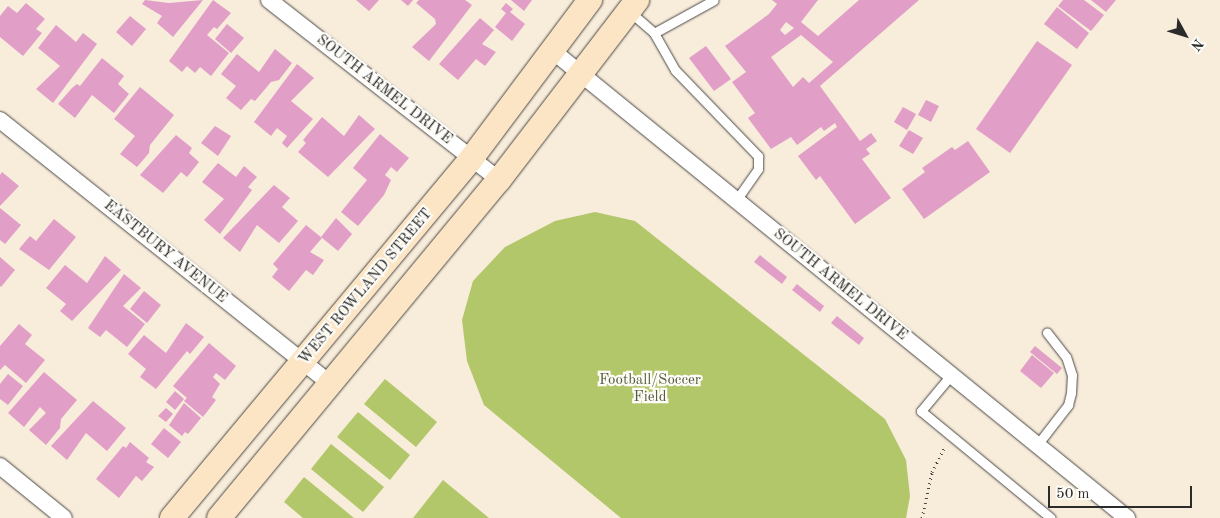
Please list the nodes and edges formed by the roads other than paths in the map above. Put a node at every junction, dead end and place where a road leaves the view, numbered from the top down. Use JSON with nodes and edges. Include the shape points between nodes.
{"nodes":[{"id":1,"x":269,"y":0,"type":"edge"},
{"id":2,"x":590,"y":0,"type":"edge"},
{"id":3,"x":714,"y":0,"type":"edge"},
{"id":4,"x":633,"y":5,"type":"edge"},
{"id":5,"x":654,"y":32,"type":"junction"},
{"id":6,"x":554,"y":52,"type":"junction"},
{"id":7,"x":580,"y":73,"type":"junction"},
{"id":8,"x":0,"y":120,"type":"edge"},
{"id":9,"x":471,"y":159,"type":"junction"},
{"id":10,"x":499,"y":180,"type":"junction"},
{"id":11,"x":736,"y":200,"type":"junction"},
{"id":12,"x":1047,"y":334,"type":"dead end"},
{"id":13,"x":303,"y":363,"type":"junction"},
{"id":14,"x":951,"y":376,"type":"junction"},
{"id":15,"x":330,"y":383,"type":"junction"},
{"id":16,"x":1037,"y":445,"type":"junction"},
{"id":17,"x":0,"y":466,"type":"edge"},
{"id":18,"x":64,"y":518,"type":"edge"},
{"id":19,"x":172,"y":518,"type":"edge"},
{"id":20,"x":219,"y":518,"type":"edge"},
{"id":21,"x":1051,"y":518,"type":"edge"},
{"id":22,"x":1127,"y":518,"type":"edge"}],
"edges":[{"from":1,"to":9,"type":"street","name":"SOUTH ARMEL DRIVE"},
{"from":2,"to":6,"type":"main road","name":"WEST ROWLAND STREET"},
{"from":3,"to":5,"type":"lane"},
{"from":4,"to":5,"type":"lane"},
{"from":4,"to":7,"type":"main road"},
{"from":5,"to":11,"type":"lane","via":[[675,70],[758,156],[758,169]]},
{"from":6,"to":7,"type":"street","name":"SOUTH ARMEL DRIVE"},
{"from":6,"to":9,"type":"main road","name":"WEST ROWLAND STREET"},
{"from":7,"to":10,"type":"main road"},
{"from":7,"to":11,"type":"street","name":"SOUTH ARMEL DRIVE"},
{"from":8,"to":13,"type":"street","name":"EASTBURY AVENUE"},
{"from":9,"to":10,"type":"street","name":"SOUTH ARMEL DRIVE"},
{"from":9,"to":13,"type":"main road","name":"WEST ROWLAND STREET"},
{"from":10,"to":15,"type":"main road"},
{"from":11,"to":14,"type":"street","name":"SOUTH ARMEL DRIVE"},
{"from":12,"to":16,"type":"lane","via":[[1066,357],[1072,375],[1071,393],[1068,405]]},
{"from":13,"to":15,"type":"street","name":"EASTBURY AVENUE"},
{"from":13,"to":19,"type":"main road","name":"WEST ROWLAND STREET"},
{"from":14,"to":16,"type":"street","name":"SOUTH ARMEL DRIVE"},
{"from":14,"to":21,"type":"lane","via":[[921,411]]},
{"from":15,"to":20,"type":"main road"},
{"from":16,"to":22,"type":"street","name":"SOUTH ARMEL DRIVE"},
{"from":17,"to":18,"type":"street"}]}
